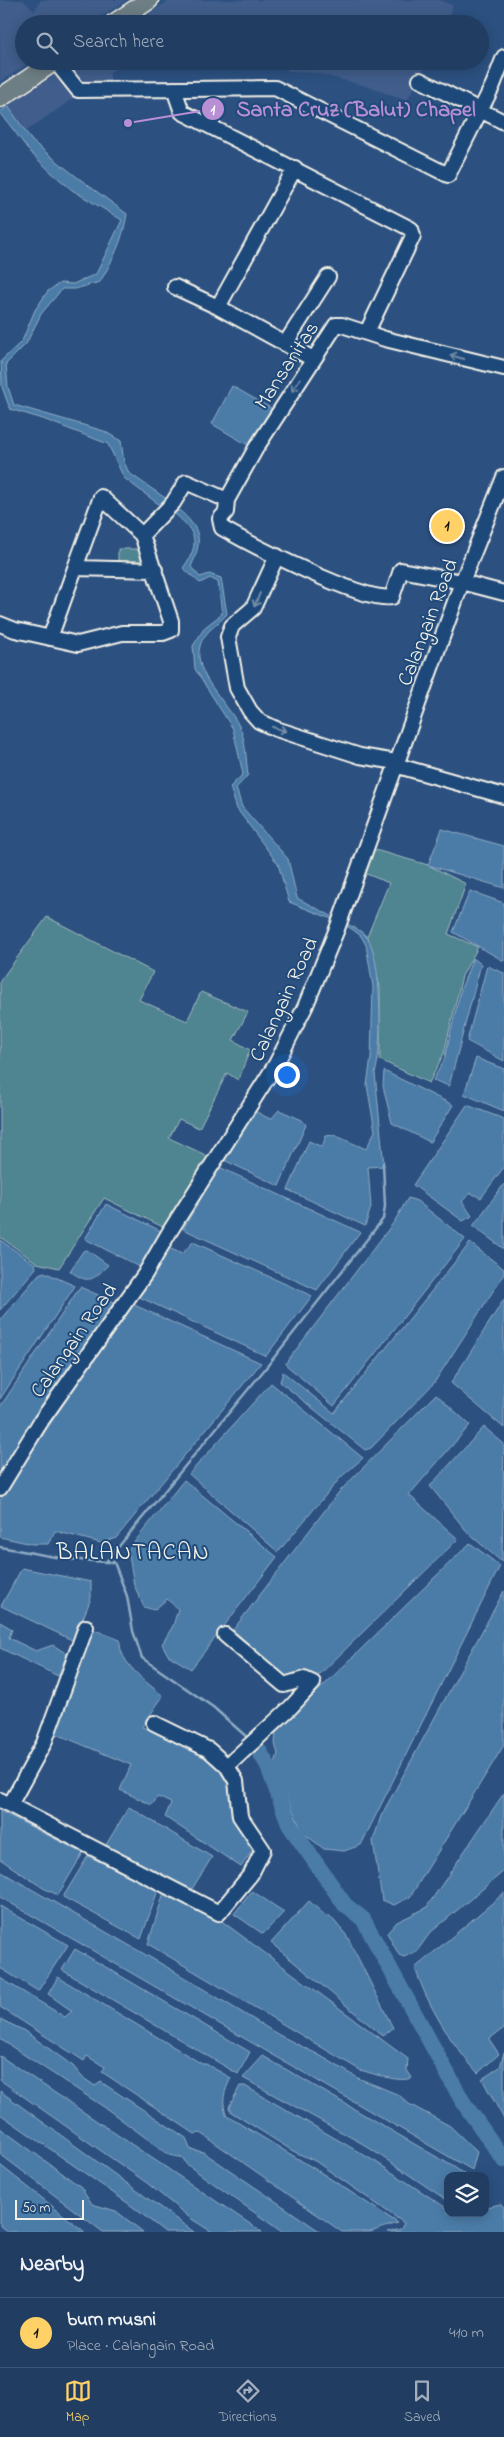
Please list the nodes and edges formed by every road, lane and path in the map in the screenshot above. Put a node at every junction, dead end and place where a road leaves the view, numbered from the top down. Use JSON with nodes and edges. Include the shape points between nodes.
{"nodes":[{"id":1,"x":148,"y":0,"type":"edge"},
{"id":2,"x":126,"y":15,"type":"edge"},
{"id":3,"x":504,"y":57,"type":"edge"},
{"id":4,"x":42,"y":70,"type":"edge"},
{"id":5,"x":62,"y":70,"type":"edge"},
{"id":6,"x":420,"y":80,"type":"dead end"},
{"id":7,"x":174,"y":90,"type":"junction"},
{"id":8,"x":1,"y":97,"type":"edge"},
{"id":9,"x":480,"y":109,"type":"junction"},
{"id":10,"x":504,"y":122,"type":"edge"},
{"id":11,"x":295,"y":168,"type":"junction"},
{"id":12,"x":328,"y":277,"type":"dead end"},
{"id":13,"x":175,"y":287,"type":"dead end"},
{"id":14,"x":218,"y":308,"type":"junction"},
{"id":15,"x":367,"y":332,"type":"junction"},
{"id":16,"x":285,"y":344,"type":"junction"},
{"id":17,"x":313,"y":359,"type":"junction"},
{"id":18,"x":504,"y":368,"type":"edge"},
{"id":19,"x":504,"y":477,"type":"edge"},
{"id":20,"x":227,"y":500,"type":"junction"},
{"id":21,"x":142,"y":535,"type":"junction"},
{"id":22,"x":277,"y":556,"type":"junction"},
{"id":23,"x":76,"y":568,"type":"junction"},
{"id":24,"x":155,"y":570,"type":"junction"},
{"id":25,"x":462,"y":582,"type":"junction"},
{"id":26,"x":504,"y":594,"type":"edge"},
{"id":27,"x":0,"y":624,"type":"edge"},
{"id":28,"x":50,"y":638,"type":"junction"},
{"id":29,"x":396,"y":764,"type":"junction"},
{"id":30,"x":504,"y":796,"type":"edge"},
{"id":31,"x":0,"y":1488,"type":"edge"},
{"id":32,"x":86,"y":1627,"type":"dead end"},
{"id":33,"x":225,"y":1636,"type":"dead end"},
{"id":34,"x":154,"y":1723,"type":"dead end"},
{"id":35,"x":227,"y":1766,"type":"junction"},
{"id":36,"x":5,"y":1803,"type":"edge"}],
"edges":[{"from":1,"to":2,"type":"main road"},
{"from":3,"to":9,"type":"street"},
{"from":4,"to":8,"type":"main road"},
{"from":5,"to":7,"type":"street","via":[[78,90]]},
{"from":6,"to":9,"type":"street"},
{"from":7,"to":9,"type":"street","via":[[275,88],[448,175]]},
{"from":7,"to":11,"type":"street","via":[[182,112]]},
{"from":9,"to":10,"type":"street"},
{"from":11,"to":14,"type":"street"},
{"from":11,"to":15,"type":"street","via":[[411,229],[413,236]]},
{"from":12,"to":16,"type":"street"},
{"from":13,"to":14,"type":"street"},
{"from":14,"to":16,"type":"street"},
{"from":15,"to":17,"type":"street","name":"Mansanitas","via":[[336,325]]},
{"from":18,"to":15,"type":"street","name":"Mansanitas","one_way":true},
{"from":16,"to":17,"type":"street"},
{"from":17,"to":20,"type":"street","name":"Mansanitas","one_way":true},
{"from":19,"to":25,"type":"street","name":"Calangain Road"},
{"from":20,"to":21,"type":"street","via":[[186,482],[170,507]]},
{"from":20,"to":22,"type":"street","name":"Mansanitas","via":[[226,512],[220,519],[222,528]]},
{"from":21,"to":23,"type":"street","via":[[101,497]]},
{"from":21,"to":24,"type":"street"},
{"from":22,"to":25,"type":"street","via":[[322,578],[385,598],[392,597],[401,570]]},
{"from":22,"to":29,"type":"street","one_way":true,"via":[[254,608],[232,626],[228,637],[237,688],[250,711],[259,721],[276,729]]},
{"from":23,"to":24,"type":"street"},
{"from":23,"to":28,"type":"street"},
{"from":24,"to":28,"type":"street","via":[[171,630],[163,633],[122,633],[78,644]]},
{"from":25,"to":26,"type":"street"},
{"from":25,"to":29,"type":"street","name":"Calangain Road"},
{"from":27,"to":28,"type":"street"},
{"from":29,"to":30,"type":"street"},
{"from":29,"to":31,"type":"street","name":"Calangain Road","via":[[305,1008],[276,1064],[145,1274],[41,1422]]},
{"from":32,"to":36,"type":"street","via":[[44,1743]]},
{"from":33,"to":35,"type":"street","via":[[284,1685],[304,1679],[313,1683]]},
{"from":34,"to":35,"type":"street","via":[[209,1750]]},
{"from":35,"to":36,"type":"street","via":[[236,1781],[240,1816],[263,1850],[251,1874],[219,1913]]}]}
